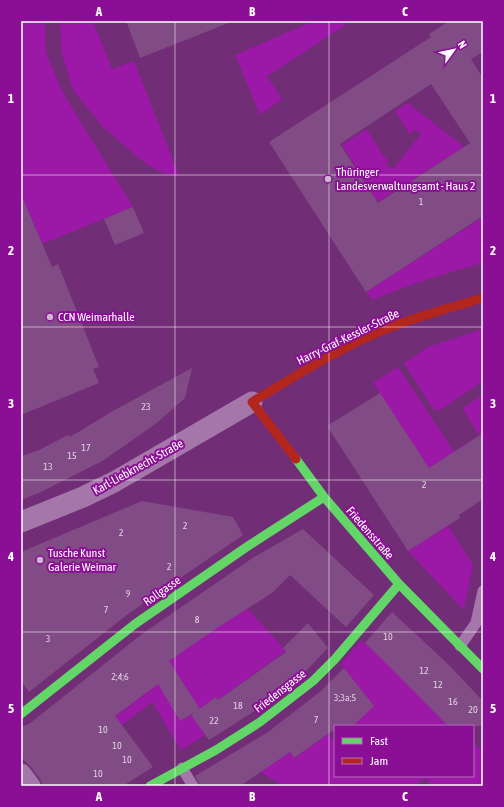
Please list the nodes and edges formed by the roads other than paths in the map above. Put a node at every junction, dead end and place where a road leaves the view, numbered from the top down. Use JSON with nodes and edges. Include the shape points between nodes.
{"nodes":[{"id":1,"x":483,"y":298,"type":"edge"},
{"id":2,"x":252,"y":402,"type":"junction"},
{"id":3,"x":324,"y":497,"type":"junction"},
{"id":4,"x":21,"y":522,"type":"edge"},
{"id":5,"x":399,"y":584,"type":"junction"},
{"id":6,"x":483,"y":591,"type":"edge"},
{"id":7,"x":460,"y":646,"type":"junction"},
{"id":8,"x":483,"y":669,"type":"edge"},
{"id":9,"x":21,"y":714,"type":"edge"},
{"id":10,"x":182,"y":768,"type":"junction"},
{"id":11,"x":21,"y":774,"type":"edge"},
{"id":12,"x":30,"y":786,"type":"edge"},
{"id":13,"x":150,"y":786,"type":"edge"},
{"id":14,"x":193,"y":786,"type":"edge"}],
"edges":[{"from":1,"to":2,"type":"street","name":"Harry-Graf-Kessler-Straße","via":[[412,319],[379,332]]},
{"from":2,"to":3,"type":"street","name":"Friedensstraße"},
{"from":2,"to":4,"type":"street","name":"Karl-Liebknecht-Straße","via":[[114,482]]},
{"from":3,"to":5,"type":"street","name":"Friedensstraße"},
{"from":3,"to":9,"type":"street","name":"Rollgasse","via":[[135,624]]},
{"from":5,"to":7,"type":"street","name":"Friedensstraße"},
{"from":5,"to":10,"type":"street","name":"Friedensgasse","via":[[314,681],[260,722]]},
{"from":6,"to":7,"type":"lane","via":[[476,622]]},
{"from":7,"to":8,"type":"street","name":"Friedensstraße"},
{"from":10,"to":13,"type":"street","name":"Friedensgasse"},
{"from":10,"to":14,"type":"lane"},
{"from":11,"to":12,"type":"street"}]}
